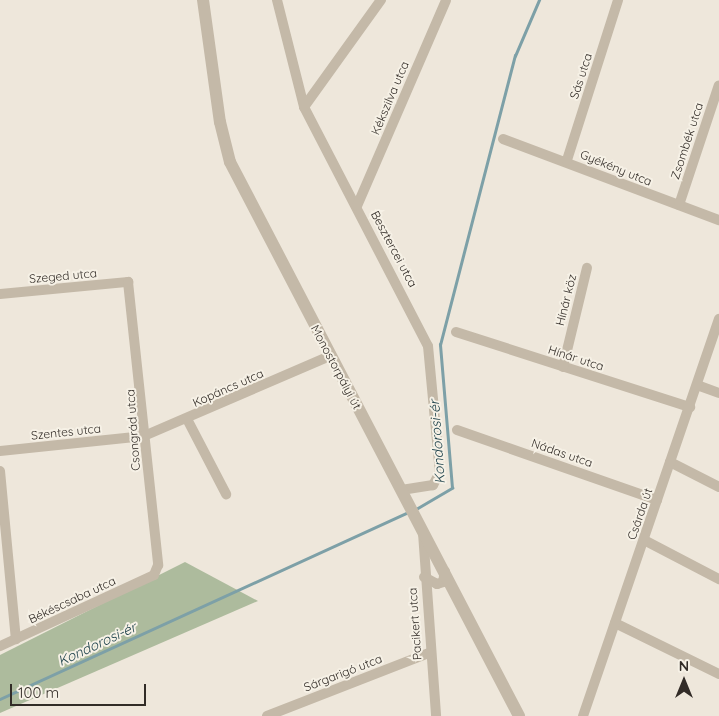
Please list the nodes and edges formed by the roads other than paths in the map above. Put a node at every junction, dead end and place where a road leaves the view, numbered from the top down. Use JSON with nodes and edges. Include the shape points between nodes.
{"nodes":[{"id":1,"x":204,"y":0,"type":"edge"},
{"id":2,"x":277,"y":0,"type":"edge"},
{"id":3,"x":381,"y":0,"type":"edge"},
{"id":4,"x":446,"y":0,"type":"edge"},
{"id":5,"x":618,"y":0,"type":"edge"},
{"id":6,"x":719,"y":85,"type":"edge"},
{"id":7,"x":304,"y":107,"type":"junction"},
{"id":8,"x":503,"y":138,"type":"dead end"},
{"id":9,"x":567,"y":160,"type":"junction"},
{"id":10,"x":679,"y":205,"type":"junction"},
{"id":11,"x":357,"y":206,"type":"junction"},
{"id":12,"x":719,"y":220,"type":"edge"},
{"id":13,"x":587,"y":268,"type":"dead end"},
{"id":14,"x":128,"y":282,"type":"joint"},
{"id":15,"x":0,"y":294,"type":"edge"},
{"id":16,"x":719,"y":319,"type":"edge"},
{"id":17,"x":456,"y":332,"type":"dead end"},
{"id":18,"x":330,"y":356,"type":"junction"},
{"id":19,"x":563,"y":367,"type":"junction"},
{"id":20,"x":697,"y":385,"type":"junction"},
{"id":21,"x":719,"y":393,"type":"edge"},
{"id":22,"x":690,"y":407,"type":"junction"},
{"id":23,"x":187,"y":420,"type":"junction"},
{"id":24,"x":457,"y":430,"type":"dead end"},
{"id":25,"x":139,"y":437,"type":"junction"},
{"id":26,"x":0,"y":451,"type":"edge"},
{"id":27,"x":670,"y":462,"type":"junction"},
{"id":28,"x":0,"y":471,"type":"edge"},
{"id":29,"x":719,"y":487,"type":"edge"},
{"id":30,"x":400,"y":490,"type":"junction"},
{"id":31,"x":226,"y":494,"type":"dead end"},
{"id":32,"x":657,"y":500,"type":"junction"},
{"id":33,"x":423,"y":530,"type":"junction"},
{"id":34,"x":644,"y":540,"type":"junction"},
{"id":35,"x":445,"y":569,"type":"junction"},
{"id":36,"x":154,"y":575,"type":"joint"},
{"id":37,"x":424,"y":577,"type":"junction"},
{"id":38,"x":719,"y":579,"type":"edge"},
{"id":39,"x":615,"y":623,"type":"junction"},
{"id":40,"x":16,"y":639,"type":"junction"},
{"id":41,"x":0,"y":646,"type":"edge"},
{"id":42,"x":429,"y":653,"type":"junction"},
{"id":43,"x":719,"y":674,"type":"edge"},
{"id":44,"x":267,"y":716,"type":"edge"},
{"id":45,"x":436,"y":716,"type":"edge"},
{"id":46,"x":519,"y":716,"type":"edge"},
{"id":47,"x":583,"y":716,"type":"edge"}],
"edges":[{"from":1,"to":18,"type":"street","name":"Monostorpályi út","via":[[220,122],[230,162]]},
{"from":2,"to":7,"type":"street","name":"Besztercei utca"},
{"from":3,"to":7,"type":"street"},
{"from":4,"to":11,"type":"street","name":"Kékszilva utca"},
{"from":5,"to":9,"type":"street","name":"Sás utca"},
{"from":6,"to":10,"type":"street","name":"Zsombék utca"},
{"from":7,"to":11,"type":"street","name":"Besztercei utca"},
{"from":8,"to":9,"type":"street","name":"Gyékény utca"},
{"from":9,"to":10,"type":"street","name":"Gyékény utca"},
{"from":10,"to":12,"type":"street","name":"Gyékény utca"},
{"from":11,"to":30,"type":"street","name":"Besztercei utca","via":[[428,346],[440,472],[433,485]]},
{"from":13,"to":19,"type":"street","name":"Hínár köz"},
{"from":14,"to":15,"type":"street","name":"Szeged utca"},
{"from":14,"to":25,"type":"street","name":"Csongrád utca"},
{"from":16,"to":20,"type":"street","name":"Csárda út"},
{"from":17,"to":19,"type":"street","name":"Hínár utca"},
{"from":18,"to":23,"type":"street","name":"Kopáncs utca"},
{"from":18,"to":30,"type":"street","name":"Monostorpályi út"},
{"from":19,"to":22,"type":"street","name":"Hínár utca"},
{"from":20,"to":21,"type":"street"},
{"from":20,"to":22,"type":"street","name":"Csárda út"},
{"from":22,"to":27,"type":"street","name":"Csárda út"},
{"from":23,"to":25,"type":"street","name":"Kopáncs utca"},
{"from":23,"to":31,"type":"street"},
{"from":24,"to":32,"type":"street","name":"Nádas utca"},
{"from":25,"to":26,"type":"street","name":"Szentes utca"},
{"from":25,"to":36,"type":"street","name":"Csongrád utca","via":[[155,529],[158,565]]},
{"from":27,"to":29,"type":"street"},
{"from":27,"to":32,"type":"street","name":"Csárda út"},
{"from":28,"to":40,"type":"street"},
{"from":30,"to":33,"type":"street","name":"Monostorpályi út"},
{"from":32,"to":34,"type":"street","name":"Csárda út"},
{"from":33,"to":35,"type":"street","name":"Monostorpályi út"},
{"from":33,"to":37,"type":"street","name":"Pacikert utca"},
{"from":34,"to":38,"type":"street"},
{"from":34,"to":39,"type":"street","name":"Csárda út"},
{"from":35,"to":37,"type":"street","via":[[445,578],[437,584]]},
{"from":35,"to":46,"type":"street","name":"Monostorpályi út"},
{"from":36,"to":40,"type":"street","name":"Békéscsaba utca"},
{"from":37,"to":42,"type":"street","name":"Pacikert utca"},
{"from":39,"to":43,"type":"street"},
{"from":39,"to":47,"type":"street","name":"Csárda út"},
{"from":40,"to":41,"type":"street","name":"Békéscsaba utca"},
{"from":42,"to":44,"type":"street","name":"Sárgarigó utca"},
{"from":42,"to":45,"type":"street","name":"Pacikert utca"}]}
